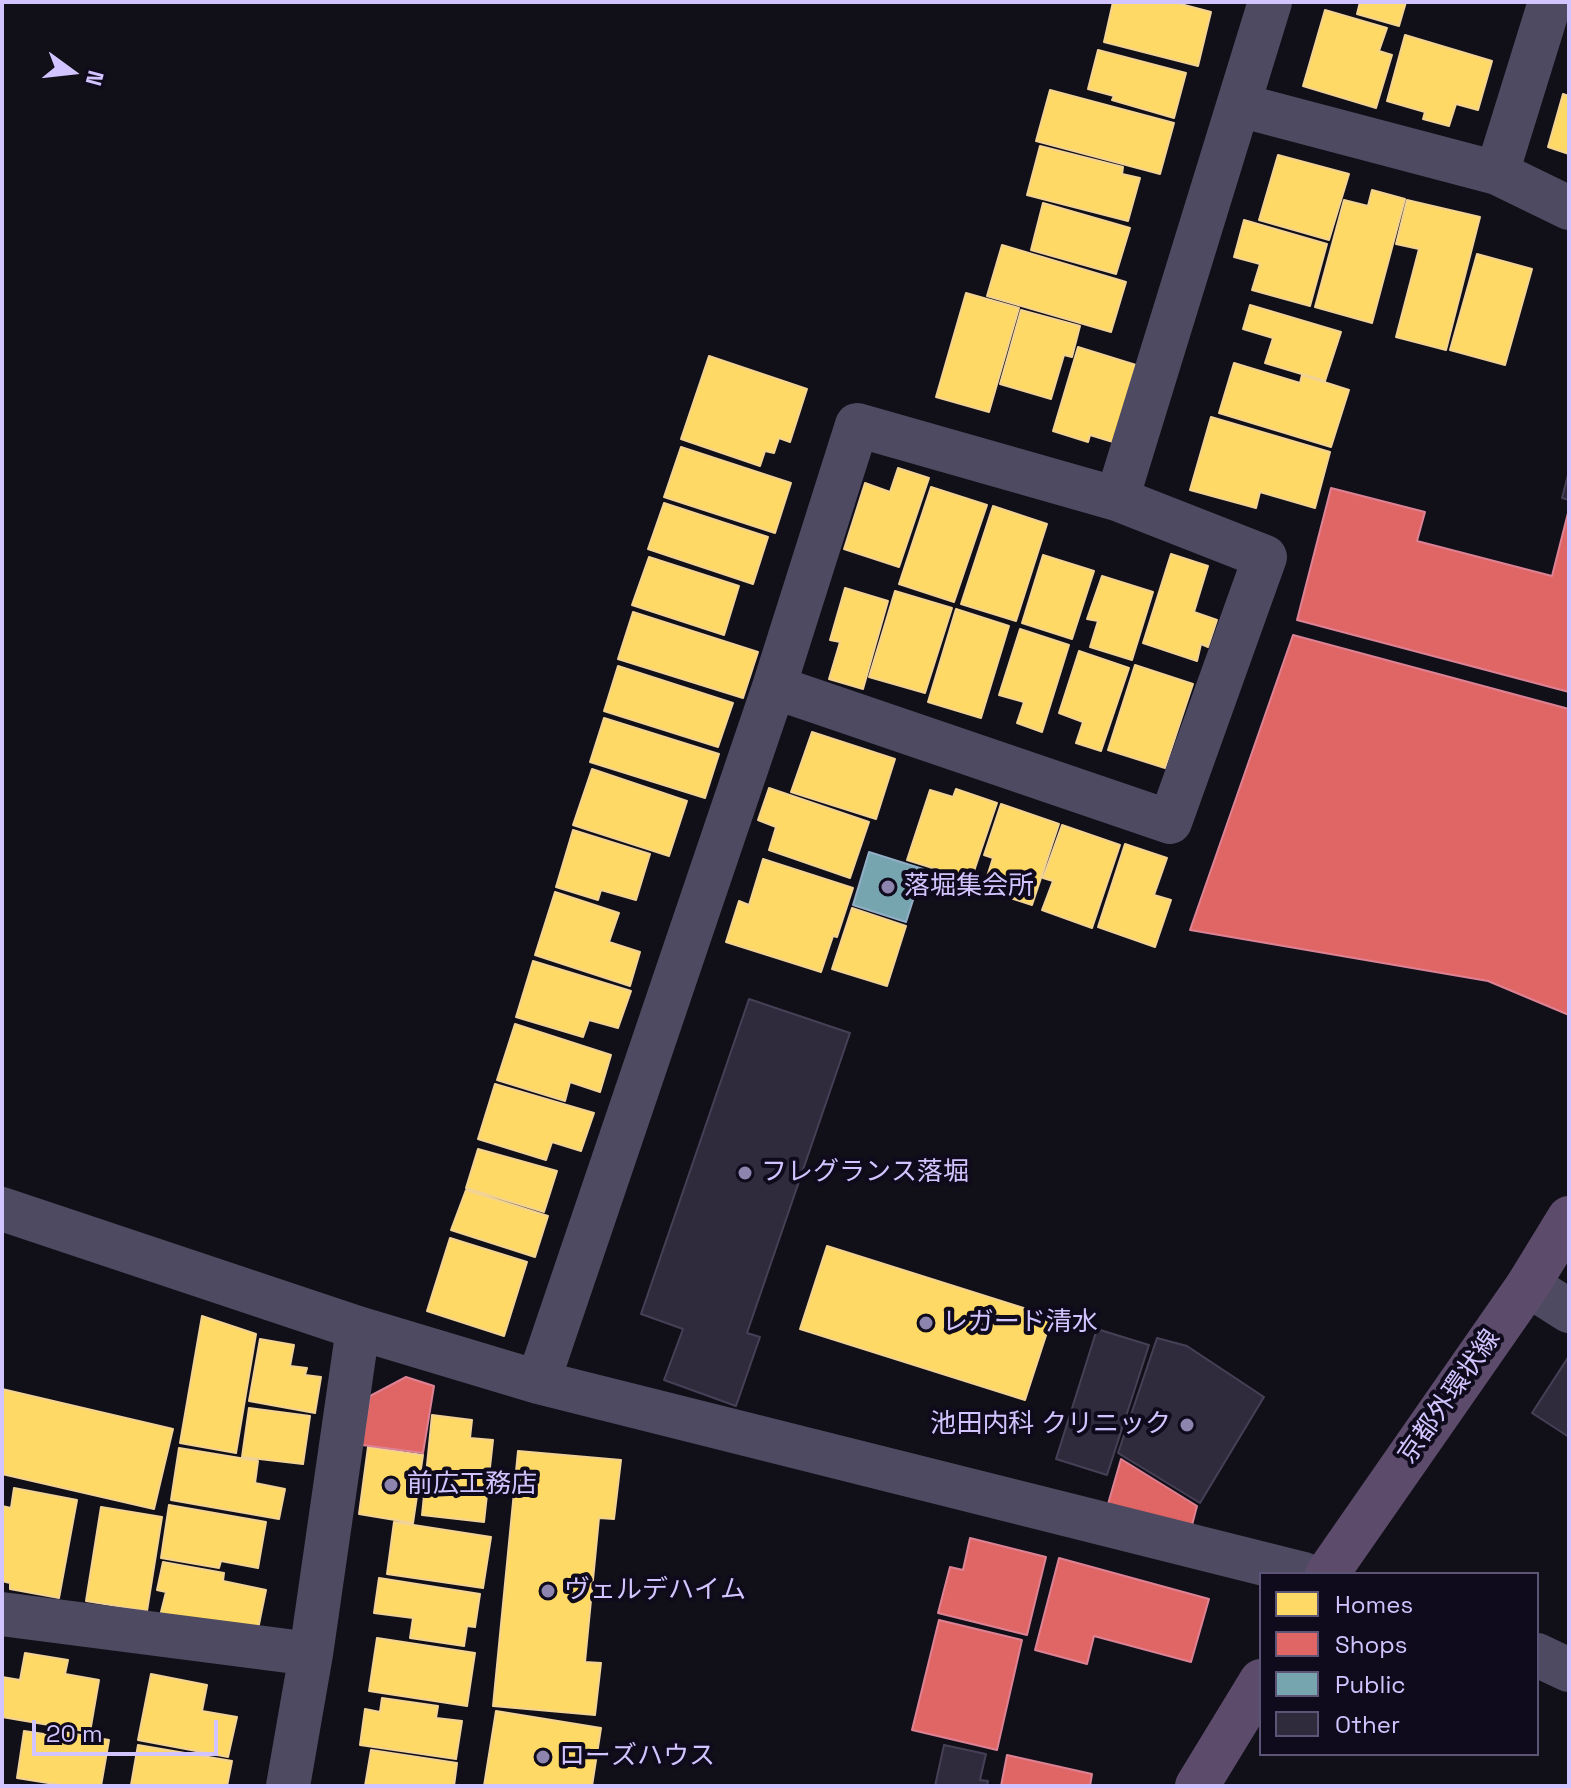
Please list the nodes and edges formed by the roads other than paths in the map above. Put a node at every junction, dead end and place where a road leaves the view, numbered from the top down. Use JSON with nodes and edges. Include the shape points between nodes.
{"nodes":[{"id":1,"x":1270,"y":2,"type":"edge"},
{"id":2,"x":1550,"y":2,"type":"edge"},
{"id":3,"x":1239,"y":105,"type":"junction"},
{"id":4,"x":1497,"y":173,"type":"junction"},
{"id":5,"x":1569,"y":208,"type":"edge"},
{"id":6,"x":1117,"y":499,"type":"junction"},
{"id":7,"x":774,"y":687,"type":"junction"},
{"id":8,"x":2,"y":1209,"type":"edge"},
{"id":9,"x":1569,"y":1218,"type":"edge"},
{"id":10,"x":1528,"y":1285,"type":"junction"},
{"id":11,"x":1569,"y":1311,"type":"edge"},
{"id":12,"x":358,"y":1328,"type":"junction"},
{"id":13,"x":538,"y":1382,"type":"junction"},
{"id":14,"x":1296,"y":1572,"type":"edge"},
{"id":15,"x":1328,"y":1572,"type":"edge"},
{"id":16,"x":2,"y":1614,"type":"edge"},
{"id":17,"x":311,"y":1654,"type":"junction"},
{"id":18,"x":1539,"y":1656,"type":"edge"},
{"id":19,"x":1569,"y":1670,"type":"edge"},
{"id":20,"x":1259,"y":1684,"type":"edge"},
{"id":21,"x":288,"y":1786,"type":"edge"},
{"id":22,"x":1197,"y":1786,"type":"edge"}],
"edges":[{"from":1,"to":3,"type":"street"},
{"from":2,"to":4,"type":"street"},
{"from":3,"to":4,"type":"street"},
{"from":3,"to":6,"type":"street"},
{"from":4,"to":5,"type":"street"},
{"from":6,"to":7,"type":"street","via":[[857,425]]},
{"from":6,"to":7,"type":"street","via":[[1265,557],[1170,822]]},
{"from":7,"to":13,"type":"street"},
{"from":8,"to":12,"type":"street"},
{"from":9,"to":10,"type":"main road","name":"京都外環状線"},
{"from":10,"to":11,"type":"street"},
{"from":10,"to":15,"type":"main road","name":"京都外環状線"},
{"from":12,"to":13,"type":"street"},
{"from":12,"to":17,"type":"street"},
{"from":13,"to":14,"type":"street"},
{"from":16,"to":17,"type":"street"},
{"from":17,"to":21,"type":"street"},
{"from":18,"to":19,"type":"street"},
{"from":20,"to":22,"type":"main road"}]}
